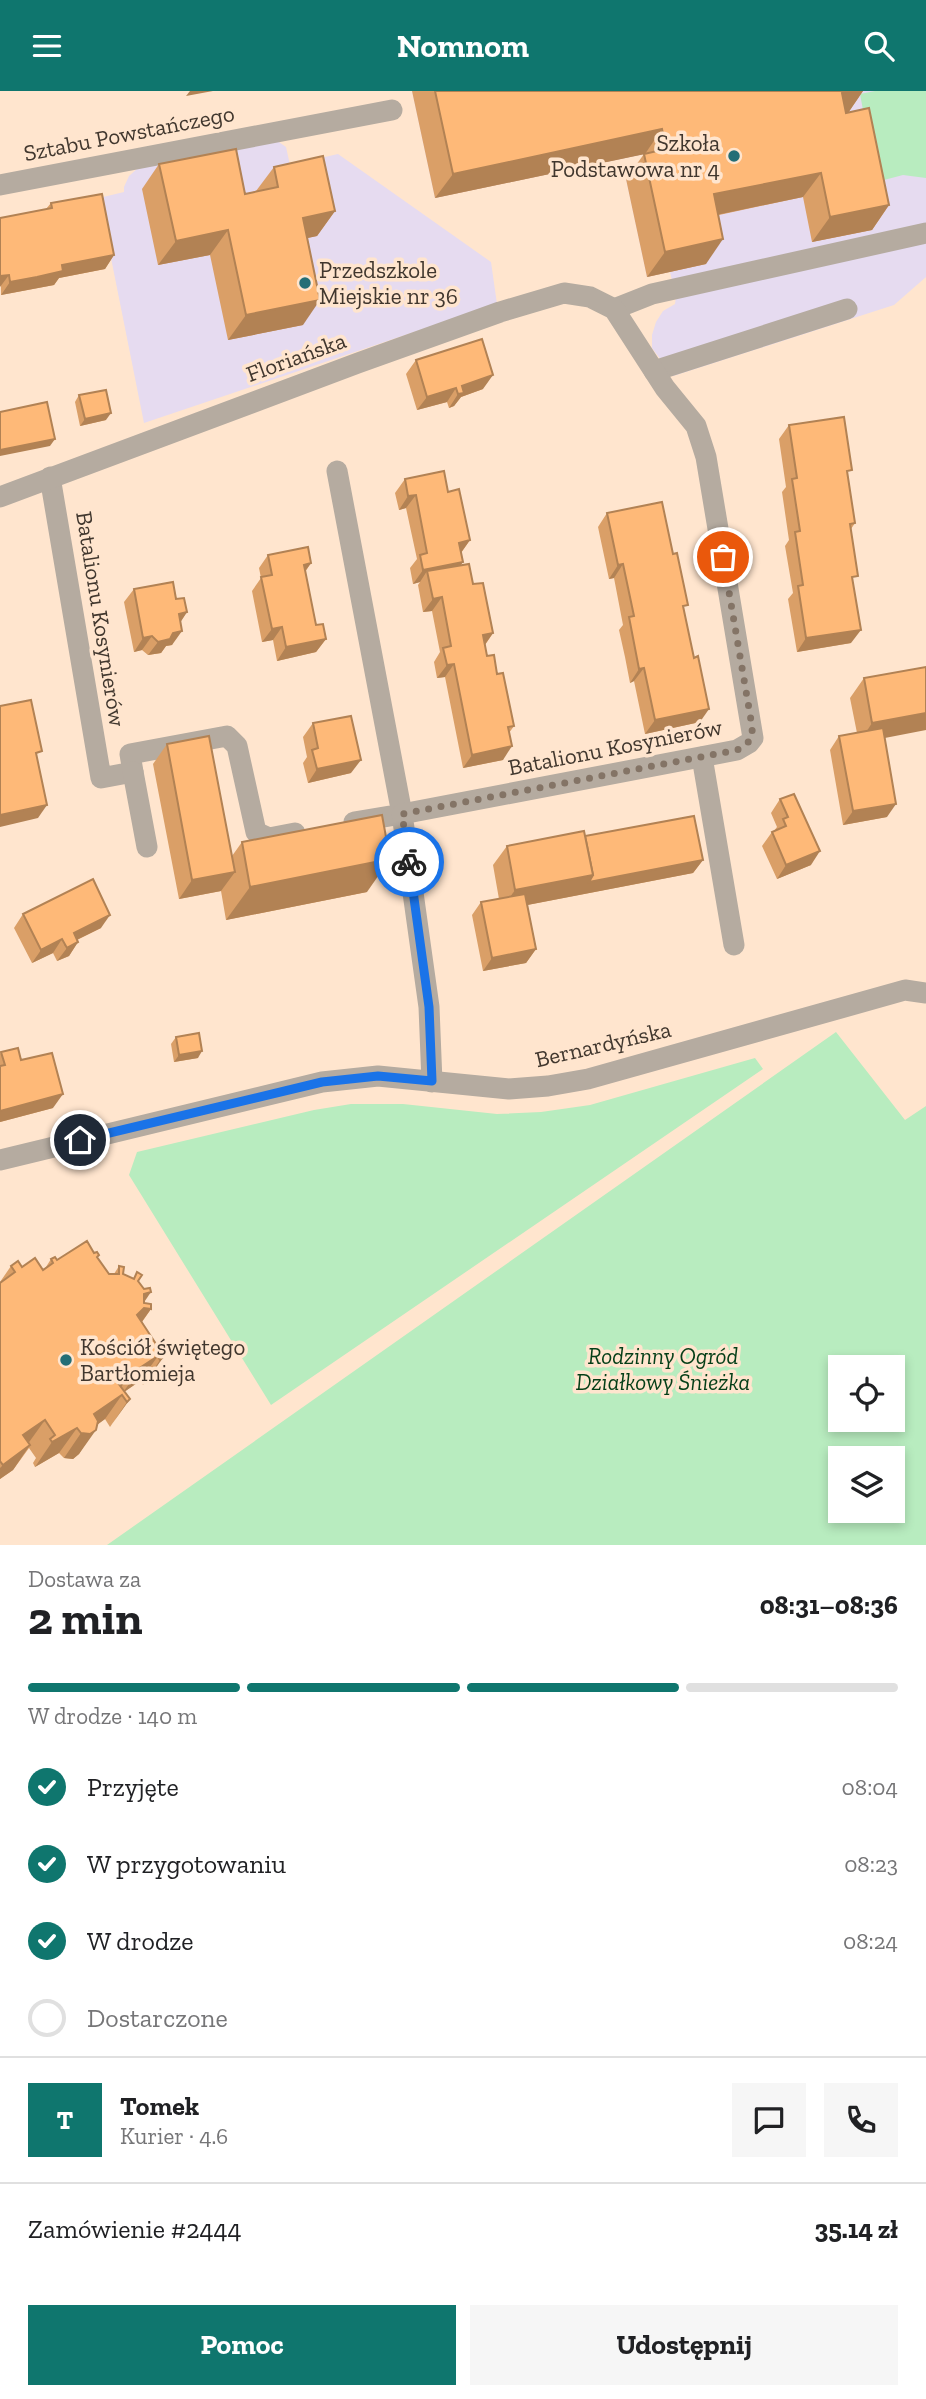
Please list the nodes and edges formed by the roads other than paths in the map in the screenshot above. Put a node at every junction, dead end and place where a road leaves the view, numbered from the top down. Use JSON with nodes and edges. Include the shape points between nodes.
{"nodes":[{"id":1,"x":392,"y":110,"type":"dead end"},
{"id":2,"x":0,"y":185,"type":"edge"},
{"id":3,"x":926,"y":233,"type":"edge"},
{"id":4,"x":614,"y":309,"type":"junction"},
{"id":5,"x":848,"y":309,"type":"dead end"},
{"id":6,"x":654,"y":371,"type":"junction"},
{"id":7,"x":337,"y":471,"type":"dead end"},
{"id":8,"x":50,"y":477,"type":"junction"},
{"id":9,"x":0,"y":497,"type":"edge"},
{"id":10,"x":702,"y":757,"type":"junction"},
{"id":11,"x":133,"y":772,"type":"junction"},
{"id":12,"x":402,"y":814,"type":"junction"},
{"id":13,"x":335,"y":826,"type":"edge"},
{"id":14,"x":309,"y":831,"type":"edge"},
{"id":15,"x":147,"y":846,"type":"dead end"},
{"id":16,"x":734,"y":945,"type":"dead end"},
{"id":17,"x":926,"y":993,"type":"edge"},
{"id":18,"x":432,"y":1081,"type":"junction"},
{"id":19,"x":0,"y":1160,"type":"edge"}],
"edges":[{"from":1,"to":2,"type":"street","name":"Sztabu Powstańczego"},
{"from":3,"to":4,"type":"street","via":[[652,293]]},
{"from":4,"to":6,"type":"street","name":"Batalionu Kosynierów"},
{"from":4,"to":8,"type":"street","name":"Floriańska","via":[[590,297],[564,293],[526,304]]},
{"from":5,"to":6,"type":"street"},
{"from":6,"to":10,"type":"street","name":"Batalionu Kosynierów","via":[[696,426],[706,457],[752,726],[749,743]]},
{"from":7,"to":12,"type":"street"},
{"from":8,"to":9,"type":"street","name":"Floriańska"},
{"from":8,"to":11,"type":"street","name":"Batalionu Kosynierów","via":[[101,778]]},
{"from":10,"to":12,"type":"street","name":"Batalionu Kosynierów"},
{"from":10,"to":16,"type":"street"},
{"from":11,"to":14,"type":"street","name":"Batalionu Kosynierów","via":[[130,754],[227,736],[237,746],[256,832],[269,838]]},
{"from":11,"to":15,"type":"street"},
{"from":12,"to":13,"type":"street","name":"Batalionu Kosynierów"},
{"from":12,"to":18,"type":"street","via":[[429,1007]]},
{"from":17,"to":18,"type":"street","name":"Bernardyńska","via":[[905,990],[868,999],[588,1079],[509,1089]]},
{"from":18,"to":19,"type":"street","name":"Bernardyńska","via":[[378,1076],[322,1082]]}]}
